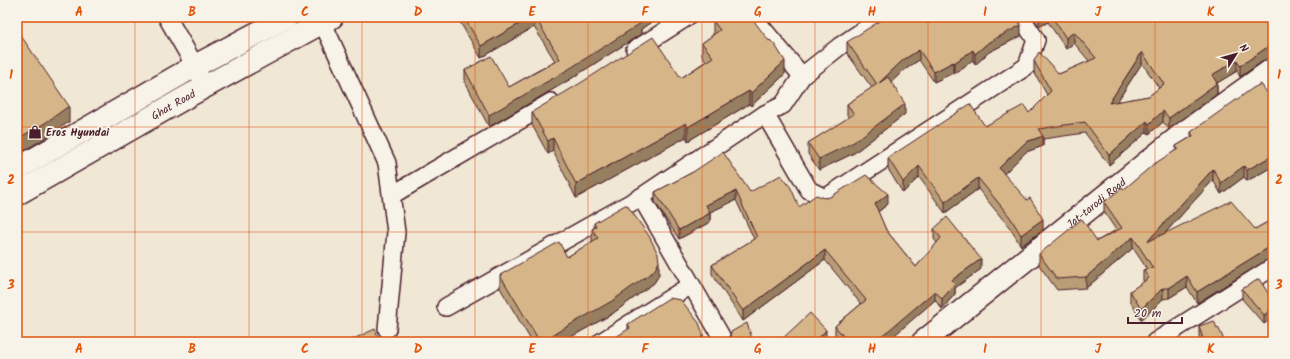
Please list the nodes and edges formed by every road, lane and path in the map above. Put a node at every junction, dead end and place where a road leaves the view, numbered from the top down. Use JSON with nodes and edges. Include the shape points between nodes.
{"nodes":[{"id":1,"x":167,"y":17,"type":"edge"},
{"id":2,"x":287,"y":17,"type":"edge"},
{"id":3,"x":687,"y":17,"type":"edge"},
{"id":4,"x":753,"y":17,"type":"edge"},
{"id":5,"x":883,"y":17,"type":"edge"},
{"id":6,"x":1021,"y":17,"type":"edge"},
{"id":7,"x":324,"y":19,"type":"edge"},
{"id":8,"x":620,"y":59,"type":"edge"},
{"id":9,"x":195,"y":66,"type":"junction"},
{"id":10,"x":1268,"y":73,"type":"edge"},
{"id":11,"x":802,"y":76,"type":"junction"},
{"id":12,"x":205,"y":87,"type":"junction"},
{"id":13,"x":567,"y":93,"type":"edge"},
{"id":14,"x":1273,"y":96,"type":"edge"},
{"id":15,"x":765,"y":114,"type":"junction"},
{"id":16,"x":17,"y":169,"type":"edge"},
{"id":17,"x":17,"y":194,"type":"edge"},
{"id":18,"x":392,"y":195,"type":"junction"},
{"id":19,"x":641,"y":197,"type":"junction"},
{"id":20,"x":1273,"y":267,"type":"edge"},
{"id":21,"x":692,"y":284,"type":"junction"},
{"id":22,"x":446,"y":307,"type":"dead end"},
{"id":23,"x":387,"y":329,"type":"dead end"},
{"id":24,"x":601,"y":342,"type":"edge"},
{"id":25,"x":722,"y":342,"type":"edge"},
{"id":26,"x":923,"y":342,"type":"edge"},
{"id":27,"x":1156,"y":342,"type":"edge"}],
"edges":[{"from":1,"to":9,"type":"street"},
{"from":2,"to":9,"type":"main road"},
{"from":3,"to":8,"type":"street"},
{"from":4,"to":11,"type":"street"},
{"from":5,"to":11,"type":"street"},
{"from":6,"to":15,"type":"street","via":[[1036,40],[1027,66],[825,198],[809,190]]},
{"from":7,"to":12,"type":"main road","name":"Ghat Road"},
{"from":7,"to":18,"type":"street","via":[[388,163]]},
{"from":9,"to":12,"type":"street"},
{"from":9,"to":16,"type":"main road"},
{"from":10,"to":14,"type":"street"},
{"from":10,"to":26,"type":"main road","name":"Jat-tarodi Road","via":[[1181,135]]},
{"from":11,"to":15,"type":"street","via":[[783,104]]},
{"from":12,"to":17,"type":"main road","name":"Ghat Road"},
{"from":13,"to":18,"type":"street"},
{"from":15,"to":19,"type":"street"},
{"from":18,"to":23,"type":"street","via":[[396,232]]},
{"from":19,"to":21,"type":"street"},
{"from":19,"to":22,"type":"street"},
{"from":20,"to":27,"type":"street"},
{"from":21,"to":24,"type":"street"},
{"from":21,"to":25,"type":"street"}]}
